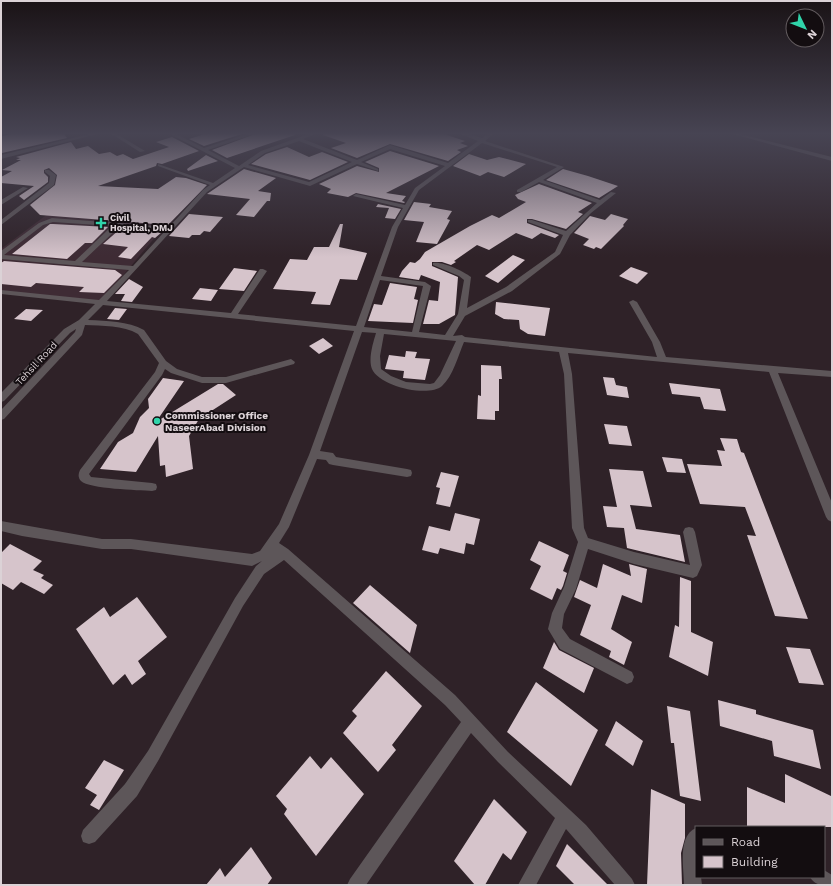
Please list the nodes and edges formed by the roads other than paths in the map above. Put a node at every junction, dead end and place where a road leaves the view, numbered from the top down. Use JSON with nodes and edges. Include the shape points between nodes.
{"nodes":[{"id":1,"x":52,"y":174,"type":"edge"},
{"id":2,"x":187,"y":174,"type":"edge"},
{"id":3,"x":229,"y":174,"type":"edge"},
{"id":4,"x":269,"y":174,"type":"edge"},
{"id":5,"x":329,"y":174,"type":"edge"},
{"id":6,"x":436,"y":174,"type":"edge"},
{"id":7,"x":549,"y":174,"type":"edge"},
{"id":8,"x":539,"y":180,"type":"junction"},
{"id":9,"x":214,"y":184,"type":"junction"},
{"id":10,"x":25,"y":188,"type":"dead end"},
{"id":11,"x":519,"y":191,"type":"dead end"},
{"id":12,"x":613,"y":192,"type":"dead end"},
{"id":13,"x":356,"y":196,"type":"dead end"},
{"id":14,"x":600,"y":202,"type":"junction"},
{"id":15,"x":1,"y":203,"type":"edge"},
{"id":16,"x":406,"y":206,"type":"junction"},
{"id":17,"x":530,"y":221,"type":"dead end"},
{"id":18,"x":1,"y":223,"type":"edge"},
{"id":19,"x":117,"y":225,"type":"junction"},
{"id":20,"x":169,"y":229,"type":"junction"},
{"id":21,"x":567,"y":234,"type":"junction"},
{"id":22,"x":1,"y":256,"type":"edge"},
{"id":23,"x":77,"y":263,"type":"junction"},
{"id":24,"x":436,"y":264,"type":"dead end"},
{"id":25,"x":135,"y":268,"type":"junction"},
{"id":26,"x":262,"y":271,"type":"dead end"},
{"id":27,"x":377,"y":278,"type":"junction"},
{"id":28,"x":1,"y":292,"type":"edge"},
{"id":29,"x":633,"y":302,"type":"dead end"},
{"id":30,"x":100,"y":303,"type":"junction"},
{"id":31,"x":462,"y":314,"type":"junction"},
{"id":32,"x":233,"y":316,"type":"junction"},
{"id":33,"x":82,"y":322,"type":"junction"},
{"id":34,"x":359,"y":328,"type":"junction"},
{"id":35,"x":381,"y":330,"type":"junction"},
{"id":36,"x":415,"y":334,"type":"junction"},
{"id":37,"x":448,"y":337,"type":"junction"},
{"id":38,"x":462,"y":338,"type":"junction"},
{"id":39,"x":563,"y":350,"type":"junction"},
{"id":40,"x":663,"y":360,"type":"junction"},
{"id":41,"x":291,"y":362,"type":"dead end"},
{"id":42,"x":163,"y":363,"type":"junction"},
{"id":43,"x":772,"y":368,"type":"junction"},
{"id":44,"x":832,"y":374,"type":"edge"},
{"id":45,"x":1,"y":400,"type":"edge"},
{"id":46,"x":1,"y":416,"type":"edge"},
{"id":47,"x":314,"y":455,"type":"junction"},
{"id":48,"x":407,"y":473,"type":"dead end"},
{"id":49,"x":152,"y":487,"type":"dead end"},
{"id":50,"x":832,"y":517,"type":"edge"},
{"id":51,"x":1,"y":526,"type":"edge"},
{"id":52,"x":689,"y":532,"type":"dead end"},
{"id":53,"x":584,"y":542,"type":"junction"},
{"id":54,"x":272,"y":545,"type":"junction"},
{"id":55,"x":284,"y":553,"type":"junction"},
{"id":56,"x":627,"y":677,"type":"dead end"},
{"id":57,"x":470,"y":722,"type":"junction"},
{"id":58,"x":564,"y":817,"type":"junction"},
{"id":59,"x":89,"y":836,"type":"dead end"},
{"id":60,"x":695,"y":838,"type":"edge"},
{"id":61,"x":821,"y":878,"type":"edge"},
{"id":62,"x":832,"y":884,"type":"edge"},
{"id":63,"x":356,"y":885,"type":"edge"},
{"id":64,"x":527,"y":885,"type":"edge"},
{"id":65,"x":626,"y":885,"type":"edge"},
{"id":66,"x":693,"y":885,"type":"edge"}],
"edges":[{"from":1,"to":18,"type":"street","via":[[52,184]]},
{"from":2,"to":9,"type":"street"},
{"from":3,"to":9,"type":"street"},
{"from":4,"to":5,"type":"street","via":[[306,184]]},
{"from":6,"to":16,"type":"street","via":[[417,189]]},
{"from":7,"to":8,"type":"street"},
{"from":8,"to":11,"type":"street"},
{"from":8,"to":14,"type":"street"},
{"from":9,"to":20,"type":"street","via":[[204,191]]},
{"from":10,"to":15,"type":"street"},
{"from":12,"to":14,"type":"street"},
{"from":13,"to":16,"type":"street"},
{"from":14,"to":21,"type":"street"},
{"from":16,"to":27,"type":"street","via":[[395,227]]},
{"from":17,"to":21,"type":"street"},
{"from":19,"to":20,"type":"street"},
{"from":19,"to":22,"type":"street","via":[[52,220]]},
{"from":19,"to":23,"type":"street"},
{"from":20,"to":25,"type":"street"},
{"from":21,"to":31,"type":"street","via":[[558,253],[509,289]]},
{"from":22,"to":23,"type":"street"},
{"from":23,"to":25,"type":"street"},
{"from":24,"to":31,"type":"street","via":[[468,279]]},
{"from":25,"to":30,"type":"street"},
{"from":26,"to":32,"type":"street"},
{"from":27,"to":34,"type":"street"},
{"from":27,"to":36,"type":"street","via":[[425,284]]},
{"from":28,"to":30,"type":"street"},
{"from":29,"to":40,"type":"street","via":[[656,342]]},
{"from":30,"to":32,"type":"street"},
{"from":30,"to":33,"type":"street"},
{"from":31,"to":37,"type":"street"},
{"from":32,"to":34,"type":"street"},
{"from":33,"to":42,"type":"street","via":[[121,325],[136,329],[141,332]]},
{"from":33,"to":45,"type":"street","via":[[67,331]]},
{"from":33,"to":46,"type":"street","name":"Tehsil Road","via":[[79,333]]},
{"from":34,"to":35,"type":"street"},
{"from":34,"to":47,"type":"street"},
{"from":35,"to":36,"type":"street"},
{"from":35,"to":38,"type":"street","via":[[375,360],[378,370],[387,378],[423,388],[432,387],[443,380]]},
{"from":36,"to":37,"type":"street"},
{"from":37,"to":38,"type":"street"},
{"from":38,"to":39,"type":"street"},
{"from":39,"to":40,"type":"street"},
{"from":39,"to":53,"type":"street","via":[[568,374],[578,528]]},
{"from":40,"to":43,"type":"street"},
{"from":41,"to":42,"type":"street","via":[[226,380],[202,380],[174,371]]},
{"from":42,"to":49,"type":"street","via":[[159,373],[84,473],[84,478],[90,481]]},
{"from":43,"to":44,"type":"street"},
{"from":43,"to":50,"type":"street"},
{"from":47,"to":48,"type":"street","via":[[329,456],[332,461]]},
{"from":47,"to":54,"type":"street","via":[[283,527]]},
{"from":51,"to":54,"type":"street","via":[[102,544],[131,544],[252,560],[264,555]]},
{"from":52,"to":53,"type":"street","via":[[696,565],[693,572],[634,558]]},
{"from":53,"to":56,"type":"street","via":[[570,589],[558,613],[555,629],[565,644]]},
{"from":54,"to":55,"type":"street"},
{"from":55,"to":57,"type":"street","via":[[450,700]]},
{"from":55,"to":59,"type":"street","via":[[260,570],[239,602],[153,756],[131,790]]},
{"from":57,"to":58,"type":"street"},
{"from":57,"to":63,"type":"street"},
{"from":58,"to":64,"type":"street"},
{"from":58,"to":65,"type":"street","via":[[580,831]]},
{"from":60,"to":66,"type":"street","via":[[692,842]]},
{"from":61,"to":62,"type":"street"}]}
